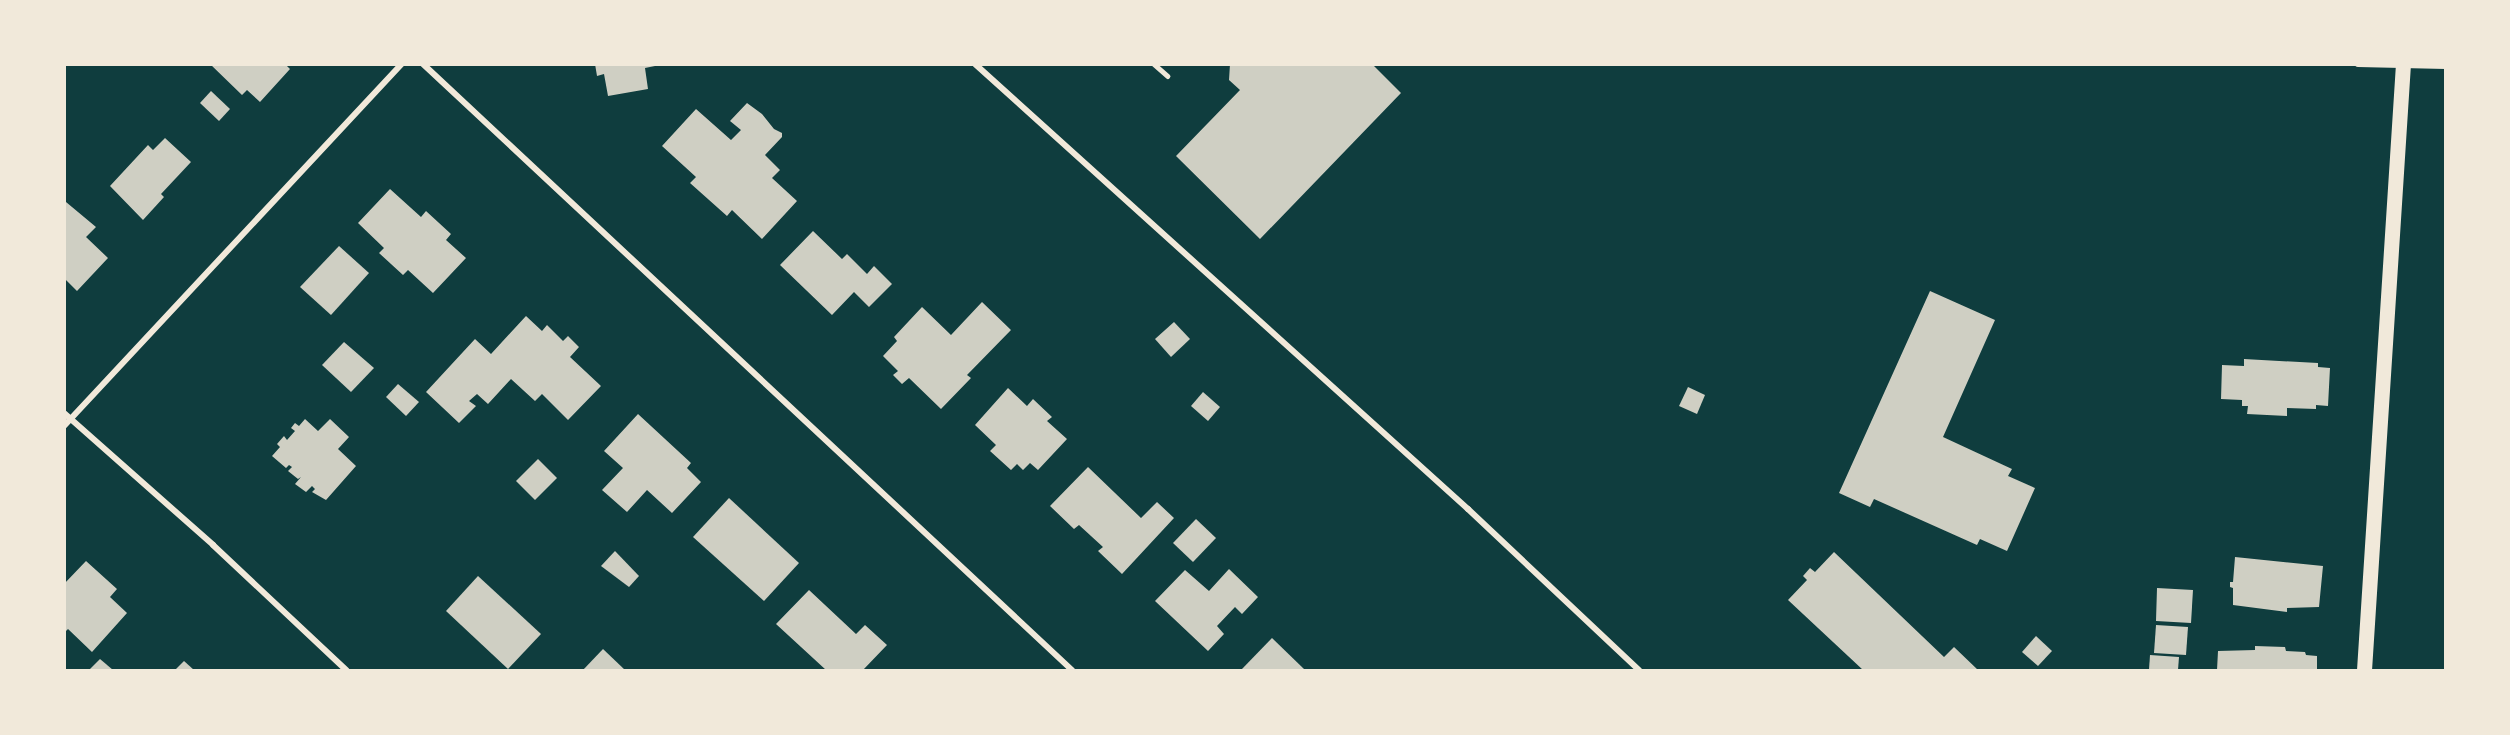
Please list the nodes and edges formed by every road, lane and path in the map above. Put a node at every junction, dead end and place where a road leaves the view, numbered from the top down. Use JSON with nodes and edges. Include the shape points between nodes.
{"nodes":[{"id":1,"x":401,"y":64,"type":"edge"},
{"id":2,"x":423,"y":64,"type":"edge"},
{"id":3,"x":975,"y":64,"type":"edge"},
{"id":4,"x":988,"y":64,"type":"edge"},
{"id":5,"x":1154,"y":64,"type":"edge"},
{"id":6,"x":2358,"y":64,"type":"edge"},
{"id":7,"x":2403,"y":65,"type":"edge"},
{"id":8,"x":2445,"y":66,"type":"edge"},
{"id":9,"x":983,"y":71,"type":"junction"},
{"id":10,"x":1168,"y":76,"type":"dead end"},
{"id":11,"x":64,"y":413,"type":"edge"},
{"id":12,"x":71,"y":419,"type":"junction"},
{"id":13,"x":64,"y":426,"type":"edge"},
{"id":14,"x":346,"y":670,"type":"edge"},
{"id":15,"x":1072,"y":670,"type":"edge"},
{"id":16,"x":1639,"y":670,"type":"edge"},
{"id":17,"x":2364,"y":670,"type":"edge"}],
"edges":[{"from":1,"to":12,"type":"street"},
{"from":2,"to":15,"type":"street"},
{"from":3,"to":9,"type":"street"},
{"from":4,"to":9,"type":"lane"},
{"from":5,"to":10,"type":"lane"},
{"from":6,"to":7,"type":"street"},
{"from":7,"to":8,"type":"street"},
{"from":7,"to":17,"type":"main road"},
{"from":9,"to":16,"type":"street","via":[[1459,501]]},
{"from":11,"to":12,"type":"street"},
{"from":12,"to":13,"type":"street"},
{"from":12,"to":14,"type":"street","via":[[213,544]]}]}
